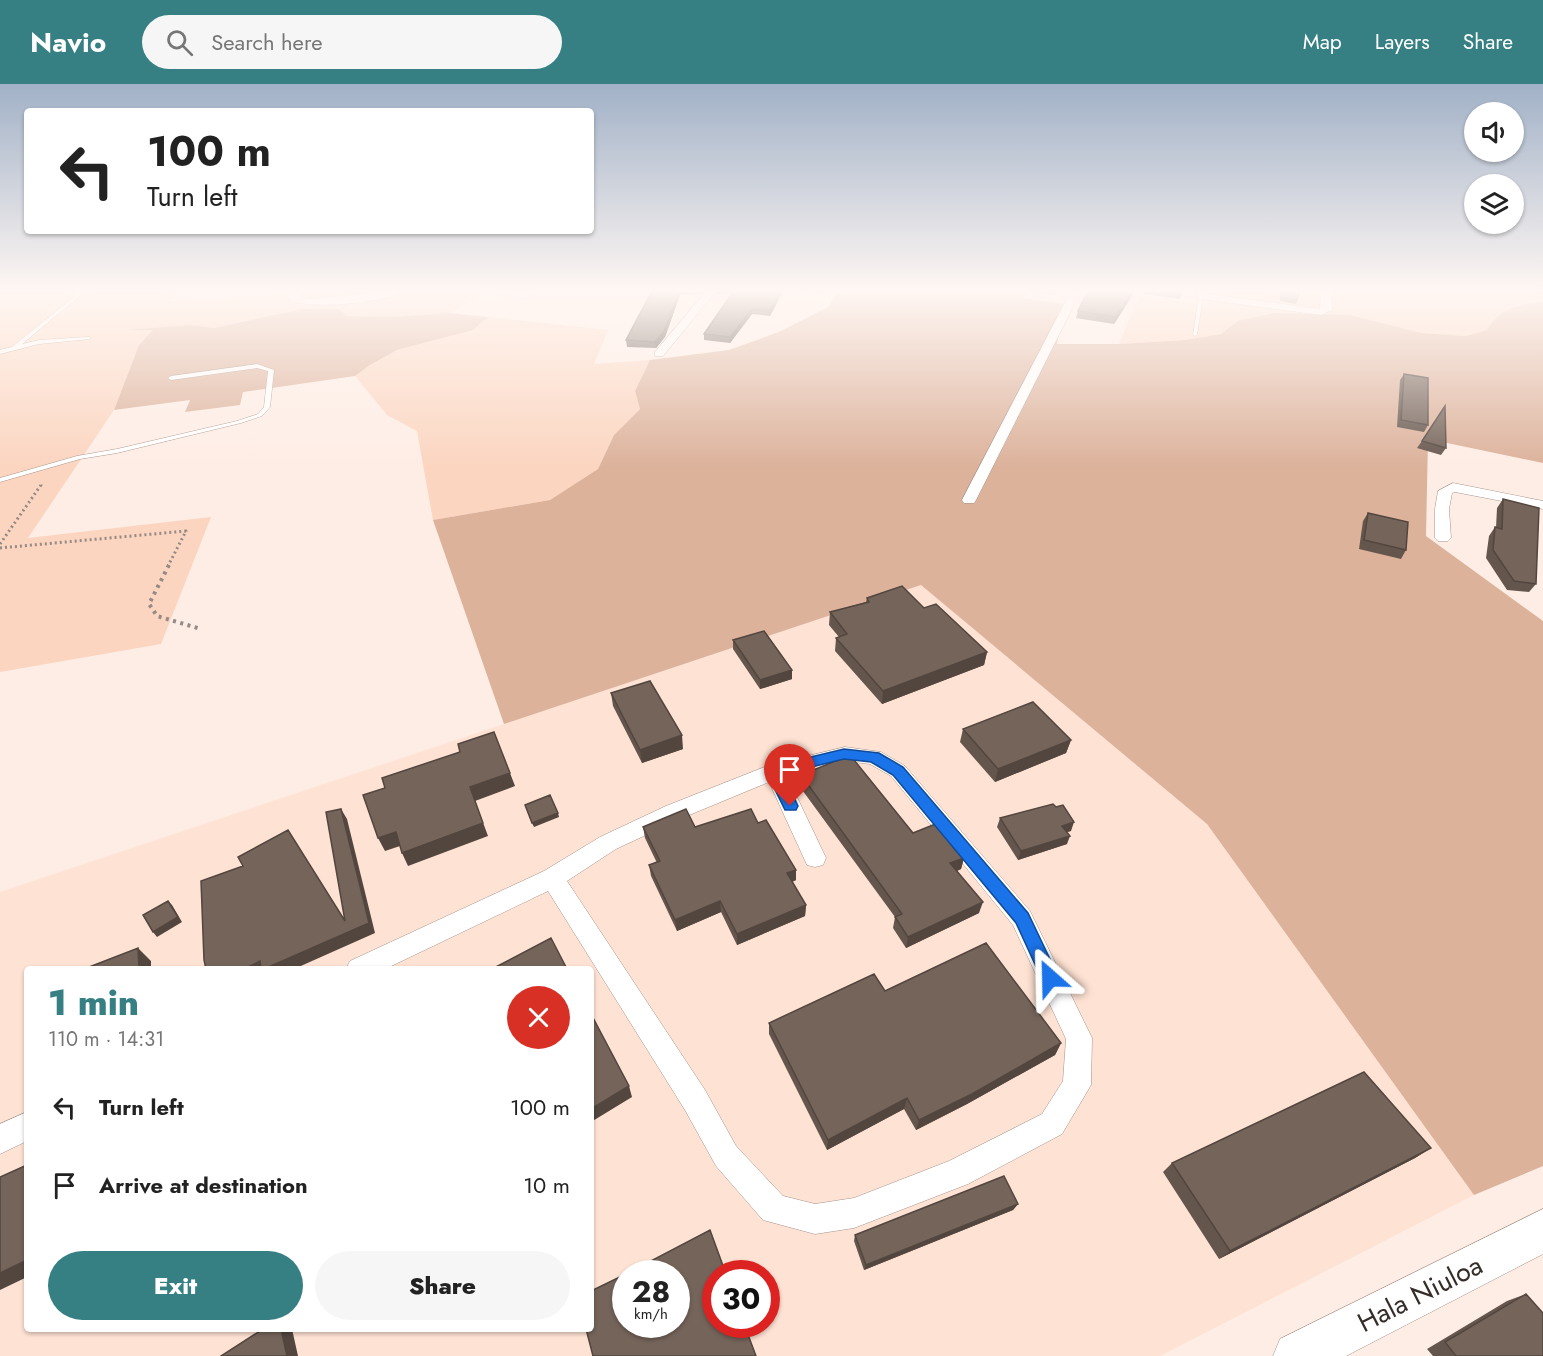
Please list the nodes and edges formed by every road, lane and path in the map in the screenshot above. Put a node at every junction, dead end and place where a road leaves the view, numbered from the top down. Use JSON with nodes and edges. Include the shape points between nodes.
{"nodes":[{"id":1,"x":664,"y":348,"type":"edge"},
{"id":2,"x":1047,"y":348,"type":"edge"},
{"id":3,"x":659,"y":354,"type":"dead end"},
{"id":4,"x":171,"y":378,"type":"dead end"},
{"id":5,"x":33,"y":472,"type":"junction"},
{"id":6,"x":0,"y":480,"type":"edge"},
{"id":7,"x":969,"y":500,"type":"dead end"},
{"id":8,"x":1543,"y":505,"type":"edge"},
{"id":9,"x":1443,"y":538,"type":"dead end"},
{"id":10,"x":0,"y":546,"type":"edge"},
{"id":11,"x":201,"y":629,"type":"dead end"},
{"id":12,"x":774,"y":771,"type":"junction"},
{"id":13,"x":815,"y":858,"type":"dead end"},
{"id":14,"x":552,"y":878,"type":"junction"},
{"id":15,"x":365,"y":966,"type":"edge"},
{"id":16,"x":24,"y":1127,"type":"edge"},
{"id":17,"x":0,"y":1139,"type":"edge"},
{"id":18,"x":1543,"y":1231,"type":"edge"},
{"id":19,"x":1297,"y":1356,"type":"edge"}],
"edges":[{"from":1,"to":3,"type":"street"},
{"from":2,"to":7,"type":"street"},
{"from":4,"to":5,"type":"lane","via":[[257,366],[271,370],[267,406],[260,415],[79,457]]},
{"from":5,"to":6,"type":"lane"},
{"from":5,"to":10,"type":"path","via":[[41,485]]},
{"from":8,"to":9,"type":"street","via":[[1453,487],[1445,491]]},
{"from":10,"to":11,"type":"path","via":[[186,531],[149,604],[157,616]]},
{"from":12,"to":13,"type":"street"},
{"from":12,"to":14,"type":"street","via":[[608,843]]},
{"from":12,"to":14,"type":"street","via":[[844,754],[874,757],[898,771],[1022,918],[1079,1038],[1077,1086],[1052,1124],[957,1173],[854,1213],[815,1219],[774,1209],[726,1156]]},
{"from":14,"to":15,"type":"street"},
{"from":16,"to":17,"type":"street"},
{"from":18,"to":19,"type":"street","name":"Hala Niuloa"}]}
